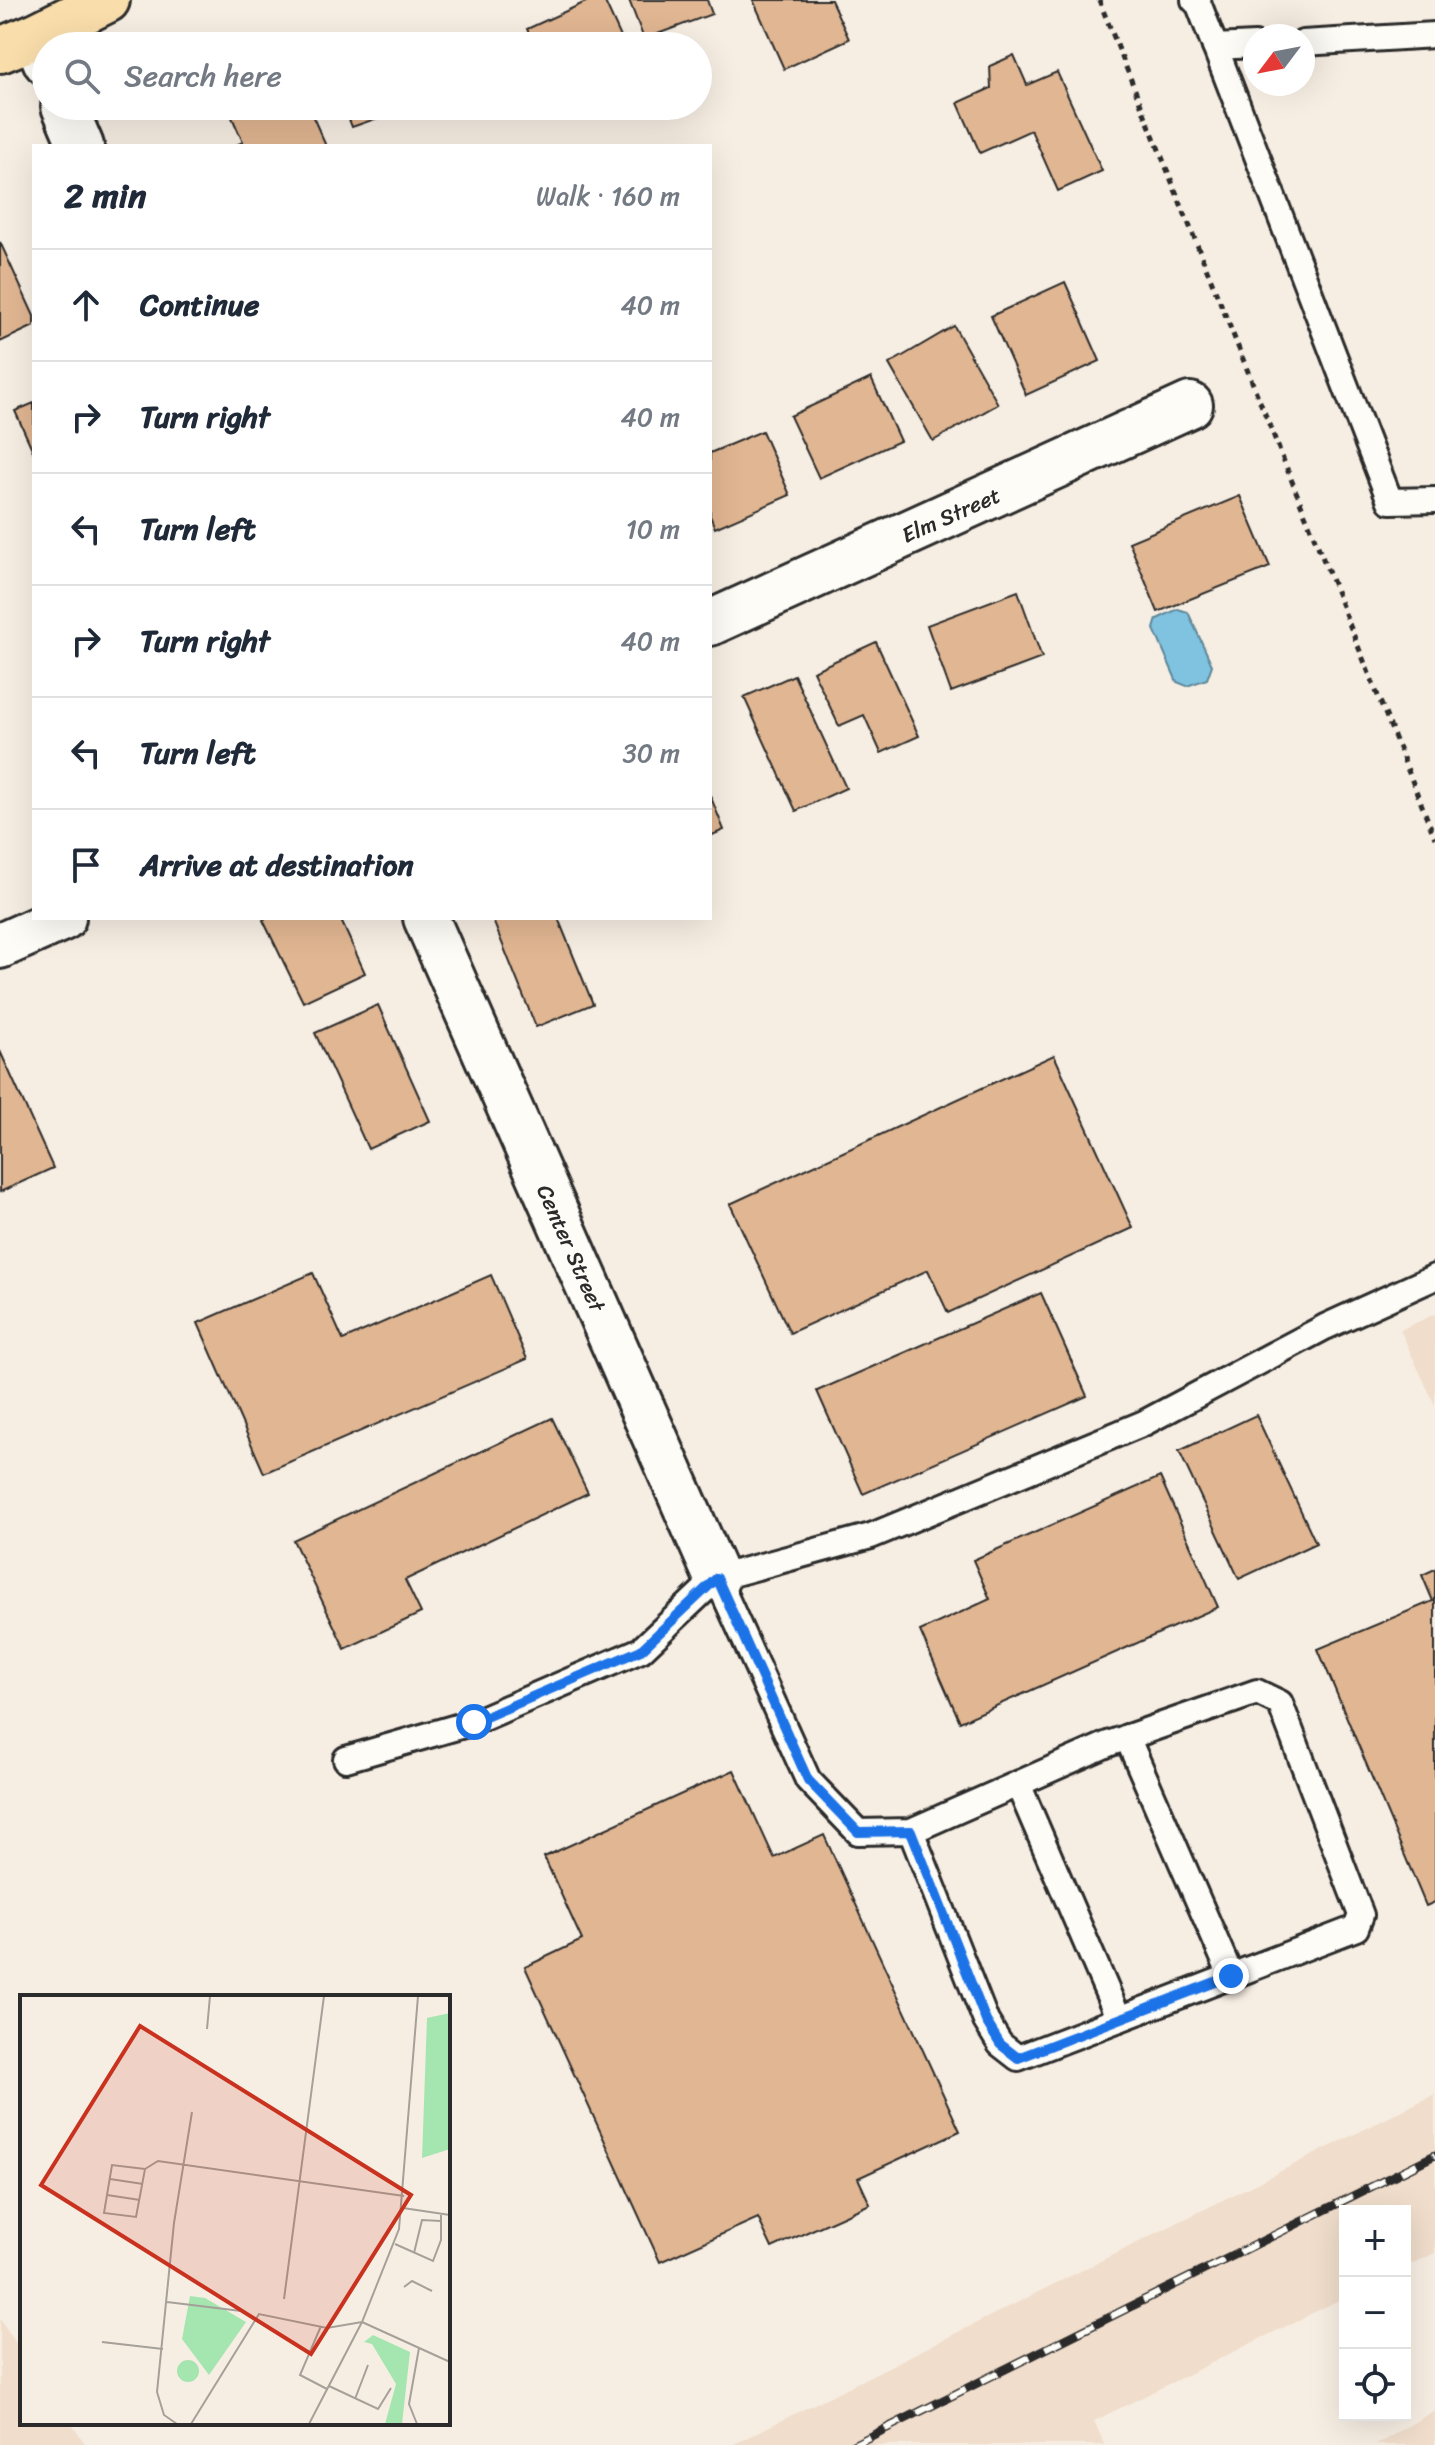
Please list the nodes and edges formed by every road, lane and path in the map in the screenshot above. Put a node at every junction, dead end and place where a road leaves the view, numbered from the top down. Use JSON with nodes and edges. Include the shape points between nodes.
{"nodes":[{"id":1,"x":107,"y":0,"type":"edge"},
{"id":2,"x":1099,"y":0,"type":"edge"},
{"id":3,"x":1194,"y":0,"type":"edge"},
{"id":4,"x":55,"y":32,"type":"edge"},
{"id":5,"x":1435,"y":35,"type":"edge"},
{"id":6,"x":1315,"y":42,"type":"edge"},
{"id":7,"x":1243,"y":46,"type":"edge"},
{"id":8,"x":1215,"y":47,"type":"junction"},
{"id":9,"x":70,"y":120,"type":"edge"},
{"id":10,"x":80,"y":144,"type":"edge"},
{"id":11,"x":1190,"y":405,"type":"dead end"},
{"id":12,"x":1435,"y":500,"type":"edge"},
{"id":13,"x":712,"y":622,"type":"edge"},
{"id":14,"x":1435,"y":838,"type":"edge"},
{"id":15,"x":58,"y":920,"type":"edge"},
{"id":16,"x":427,"y":920,"type":"edge"},
{"id":17,"x":0,"y":946,"type":"edge"},
{"id":18,"x":1435,"y":1277,"type":"edge"},
{"id":19,"x":717,"y":1578,"type":"junction"},
{"id":20,"x":1127,"y":1737,"type":"junction"},
{"id":21,"x":346,"y":1759,"type":"dead end"},
{"id":22,"x":1018,"y":1784,"type":"junction"},
{"id":23,"x":911,"y":1831,"type":"junction"},
{"id":24,"x":1231,"y":1976,"type":"junction"},
{"id":25,"x":1119,"y":2019,"type":"junction"}],
"edges":[{"from":1,"to":4,"type":"main road"},
{"from":2,"to":14,"type":"path"},
{"from":3,"to":8,"type":"lane"},
{"from":5,"to":6,"type":"lane"},
{"from":7,"to":8,"type":"lane"},
{"from":8,"to":12,"type":"lane","via":[[1390,501]]},
{"from":9,"to":10,"type":"street"},
{"from":11,"to":13,"type":"street","name":"Elm Street"},
{"from":15,"to":17,"type":"street"},
{"from":16,"to":19,"type":"street","name":"Center Street"},
{"from":18,"to":19,"type":"lane","via":[[1325,1327],[1144,1423],[871,1536]]},
{"from":19,"to":21,"type":"lane","via":[[641,1650],[474,1722]]},
{"from":19,"to":23,"type":"lane","via":[[808,1780],[858,1832]]},
{"from":20,"to":22,"type":"lane"},
{"from":20,"to":24,"type":"lane"},
{"from":20,"to":24,"type":"lane","via":[[1257,1692],[1280,1703],[1361,1915],[1356,1928]]},
{"from":22,"to":23,"type":"lane"},
{"from":22,"to":25,"type":"lane"},
{"from":23,"to":25,"type":"lane","via":[[986,2021],[1000,2044],[1018,2058]]},
{"from":24,"to":25,"type":"lane"}]}
